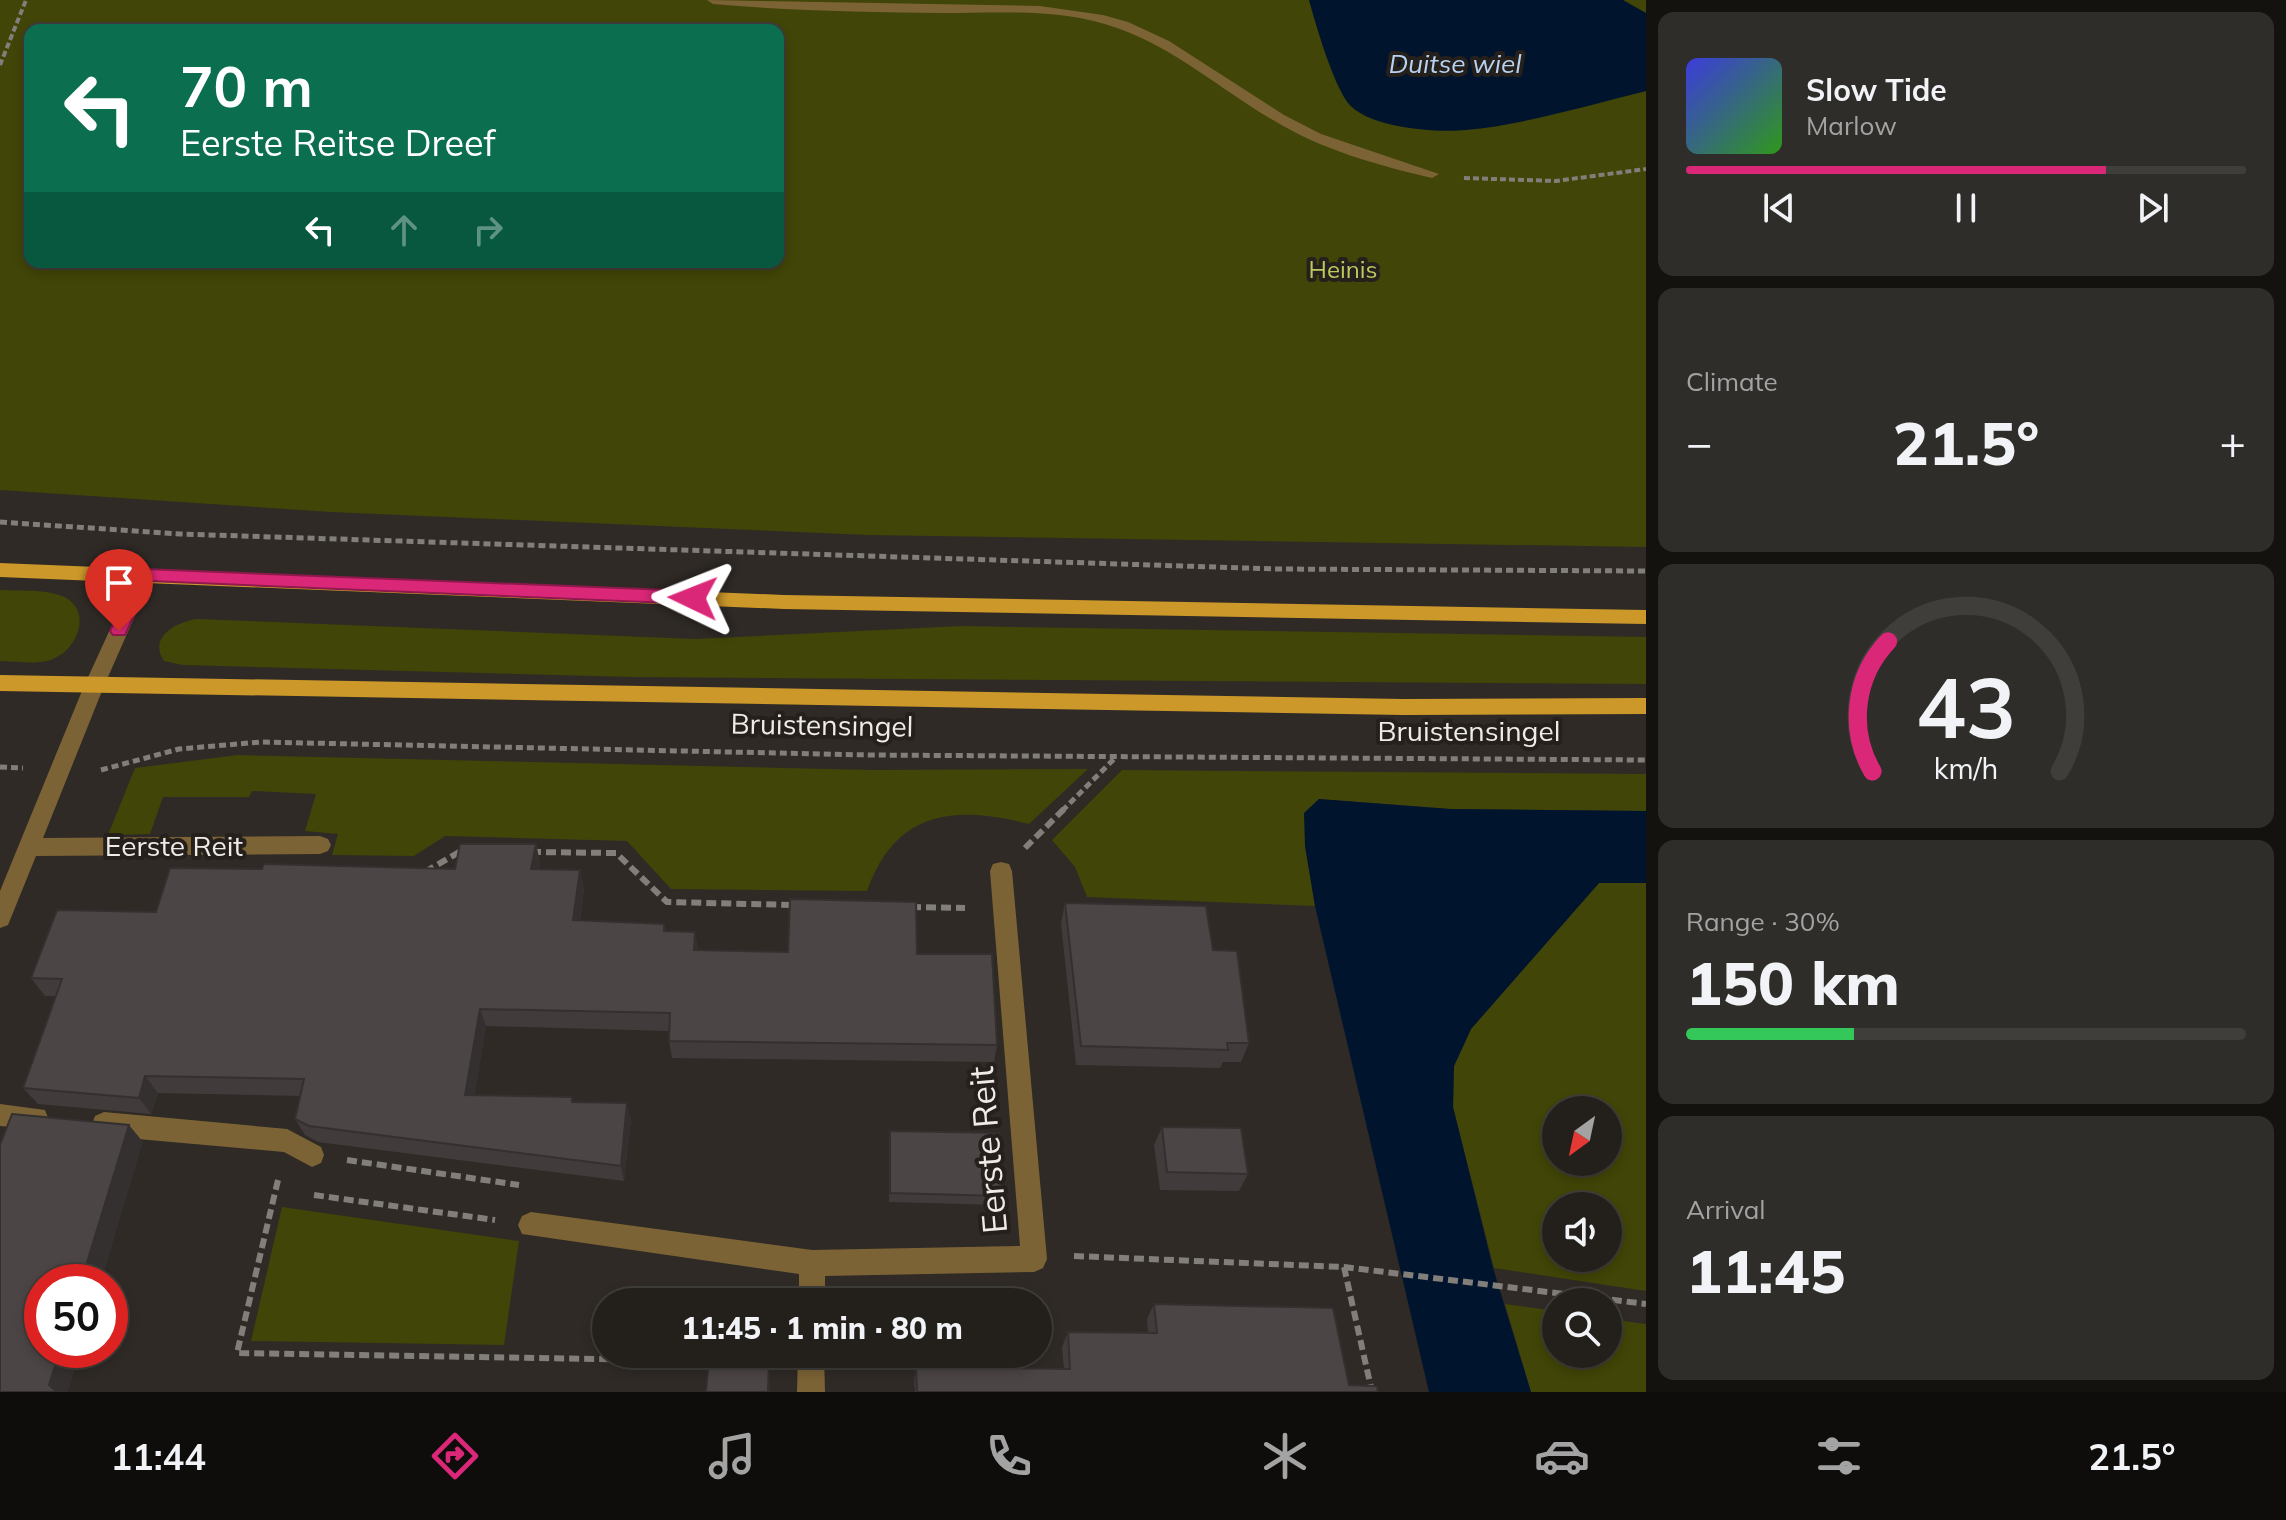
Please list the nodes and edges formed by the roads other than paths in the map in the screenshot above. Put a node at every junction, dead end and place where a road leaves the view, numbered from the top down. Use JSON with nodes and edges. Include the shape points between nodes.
{"nodes":[{"id":1,"x":713,"y":0,"type":"edge"},
{"id":2,"x":1432,"y":174,"type":"road end"},
{"id":3,"x":0,"y":570,"type":"edge"},
{"id":4,"x":144,"y":575,"type":"junction"},
{"id":5,"x":1646,"y":617,"type":"edge"},
{"id":6,"x":0,"y":683,"type":"edge"},
{"id":7,"x":94,"y":686,"type":"junction"},
{"id":8,"x":1646,"y":706,"type":"edge"},
{"id":9,"x":320,"y":845,"type":"dead end"},
{"id":10,"x":28,"y":847,"type":"junction"},
{"id":11,"x":1001,"y":871,"type":"road end"},
{"id":12,"x":0,"y":918,"type":"edge"},
{"id":13,"x":0,"y":1115,"type":"edge"},
{"id":14,"x":312,"y":1155,"type":"road end"},
{"id":15,"x":531,"y":1225,"type":"road end"},
{"id":16,"x":812,"y":1263,"type":"junction"},
{"id":17,"x":812,"y":1288,"type":"edge"},
{"id":18,"x":811,"y":1368,"type":"edge"},
{"id":19,"x":811,"y":1392,"type":"edge"}],
"edges":[{"from":1,"to":2,"type":"street","via":[[1092,16],[1125,26],[1184,57],[1305,132]]},
{"from":3,"to":4,"type":"main road"},
{"from":4,"to":5,"type":"main road","via":[[784,602]]},
{"from":4,"to":7,"type":"street"},
{"from":6,"to":7,"type":"main road","name":"Bruistensingel"},
{"from":7,"to":8,"type":"main road","name":"Bruistensingel"},
{"from":7,"to":10,"type":"street"},
{"from":9,"to":10,"type":"street","name":"Eerste Reit"},
{"from":10,"to":12,"type":"street"},
{"from":11,"to":16,"type":"street","name":"Eerste Reit","via":[[1034,1259]]},
{"from":13,"to":14,"type":"street","via":[[287,1141]]},
{"from":15,"to":16,"type":"street","name":"Eerste Reit"},
{"from":16,"to":17,"type":"street"},
{"from":18,"to":19,"type":"street"}]}
